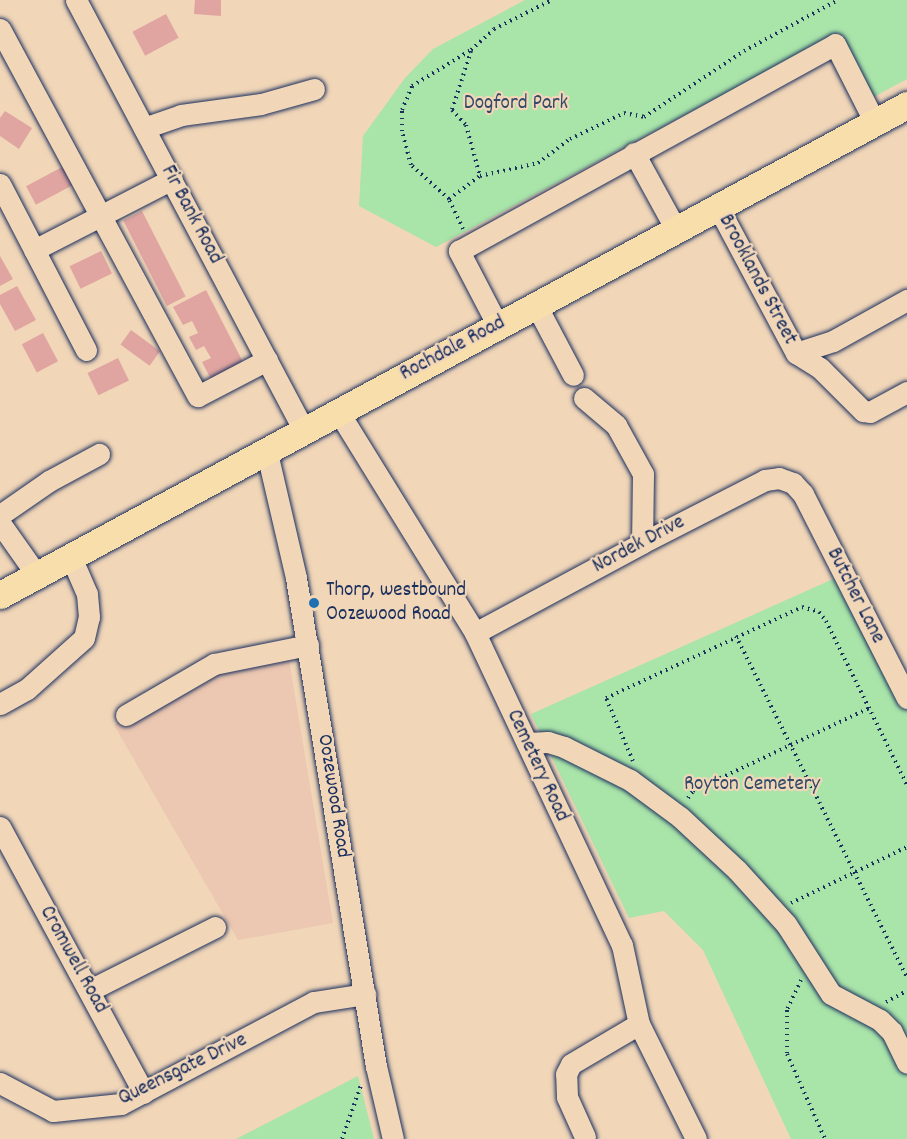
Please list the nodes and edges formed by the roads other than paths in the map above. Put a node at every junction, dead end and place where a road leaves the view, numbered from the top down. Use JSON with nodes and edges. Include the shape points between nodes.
{"nodes":[{"id":1,"x":76,"y":0,"type":"edge"},
{"id":2,"x":0,"y":29,"type":"edge"},
{"id":3,"x":314,"y":89,"type":"dead end"},
{"id":4,"x":907,"y":105,"type":"edge"},
{"id":5,"x":874,"y":123,"type":"junction"},
{"id":6,"x":144,"y":128,"type":"junction"},
{"id":7,"x":634,"y":153,"type":"junction"},
{"id":8,"x":172,"y":179,"type":"junction"},
{"id":9,"x":0,"y":184,"type":"edge"},
{"id":10,"x":718,"y":207,"type":"junction"},
{"id":11,"x":101,"y":215,"type":"junction"},
{"id":12,"x":675,"y":228,"type":"junction"},
{"id":13,"x":34,"y":250,"type":"junction"},
{"id":14,"x":907,"y":300,"type":"edge"},
{"id":15,"x":536,"y":305,"type":"junction"},
{"id":16,"x":498,"y":326,"type":"junction"},
{"id":17,"x":86,"y":350,"type":"dead end"},
{"id":18,"x":796,"y":353,"type":"junction"},
{"id":19,"x":267,"y":360,"type":"junction"},
{"id":20,"x":573,"y":375,"type":"dead end"},
{"id":21,"x":907,"y":392,"type":"edge"},
{"id":22,"x":584,"y":398,"type":"dead end"},
{"id":23,"x":338,"y":411,"type":"junction"},
{"id":24,"x":304,"y":430,"type":"junction"},
{"id":25,"x":267,"y":453,"type":"junction"},
{"id":26,"x":99,"y":454,"type":"dead end"},
{"id":27,"x":802,"y":494,"type":"joint"},
{"id":28,"x":0,"y":516,"type":"edge"},
{"id":29,"x":0,"y":523,"type":"edge"},
{"id":30,"x":642,"y":543,"type":"junction"},
{"id":31,"x":71,"y":557,"type":"junction"},
{"id":32,"x":36,"y":574,"type":"junction"},
{"id":33,"x":0,"y":594,"type":"edge"},
{"id":34,"x":475,"y":633,"type":"junction"},
{"id":35,"x":308,"y":645,"type":"junction"},
{"id":36,"x":907,"y":698,"type":"edge"},
{"id":37,"x":0,"y":704,"type":"edge"},
{"id":38,"x":126,"y":715,"type":"dead end"},
{"id":39,"x":527,"y":743,"type":"junction"},
{"id":40,"x":0,"y":827,"type":"edge"},
{"id":41,"x":215,"y":927,"type":"dead end"},
{"id":42,"x":90,"y":990,"type":"junction"},
{"id":43,"x":364,"y":994,"type":"junction"},
{"id":44,"x":639,"y":1024,"type":"junction"},
{"id":45,"x":907,"y":1064,"type":"edge"},
{"id":46,"x":0,"y":1083,"type":"edge"},
{"id":47,"x":144,"y":1093,"type":"junction"},
{"id":48,"x":585,"y":1137,"type":"dead end"},
{"id":49,"x":393,"y":1139,"type":"edge"},
{"id":50,"x":696,"y":1139,"type":"edge"}],
"edges":[{"from":1,"to":6,"type":"street","name":"Fir Bank Road"},
{"from":2,"to":11,"type":"street"},
{"from":3,"to":6,"type":"street","via":[[261,104],[181,115]]},
{"from":4,"to":5,"type":"main road","name":"Rochdale Road"},
{"from":5,"to":7,"type":"street","via":[[835,44]]},
{"from":5,"to":10,"type":"main road","name":"Rochdale Road"},
{"from":6,"to":8,"type":"street","name":"Fir Bank Road"},
{"from":7,"to":12,"type":"street"},
{"from":7,"to":16,"type":"street","via":[[464,248]]},
{"from":8,"to":11,"type":"street"},
{"from":8,"to":19,"type":"street","name":"Fir Bank Road"},
{"from":9,"to":13,"type":"street"},
{"from":10,"to":12,"type":"main road","name":"Rochdale Road"},
{"from":10,"to":18,"type":"street","name":"Brooklands Street"},
{"from":11,"to":13,"type":"street"},
{"from":11,"to":19,"type":"street","via":[[198,396]]},
{"from":12,"to":15,"type":"main road","name":"Rochdale Road"},
{"from":13,"to":17,"type":"street"},
{"from":14,"to":18,"type":"street","via":[[833,341]]},
{"from":15,"to":16,"type":"main road","name":"Rochdale Road"},
{"from":15,"to":20,"type":"street"},
{"from":16,"to":23,"type":"main road","name":"Rochdale Road"},
{"from":18,"to":21,"type":"street","via":[[820,368],[863,411],[870,412]]},
{"from":19,"to":24,"type":"street","name":"Fir Bank Road"},
{"from":22,"to":30,"type":"street","via":[[615,425],[643,474]]},
{"from":23,"to":24,"type":"main road","name":"Rochdale Road"},
{"from":23,"to":34,"type":"street","name":"Cemetery Road"},
{"from":24,"to":25,"type":"main road","name":"Rochdale Road"},
{"from":25,"to":31,"type":"main road","name":"Rochdale Road"},
{"from":25,"to":35,"type":"street","name":"Oozewood Road","via":[[284,514]]},
{"from":26,"to":28,"type":"street","via":[[49,481]]},
{"from":27,"to":30,"type":"street","name":"Nordek Drive","via":[[786,479],[765,480]]},
{"from":27,"to":36,"type":"street","name":"Butcher Lane"},
{"from":29,"to":32,"type":"street"},
{"from":30,"to":34,"type":"street","name":"Nordek Drive"},
{"from":31,"to":32,"type":"main road","name":"Rochdale Road"},
{"from":31,"to":37,"type":"street","via":[[87,594],[89,617],[84,638],[27,689]]},
{"from":32,"to":33,"type":"main road","name":"Rochdale Road"},
{"from":34,"to":39,"type":"street","name":"Cemetery Road"},
{"from":35,"to":38,"type":"street","via":[[214,664]]},
{"from":35,"to":43,"type":"street","name":"Oozewood Road"},
{"from":39,"to":44,"type":"street","name":"Cemetery Road","via":[[622,945]]},
{"from":39,"to":45,"type":"street","via":[[548,742],[564,747],[630,780],[676,814],[777,913],[831,994],[880,1020],[892,1032]]},
{"from":40,"to":42,"type":"street","name":"Cromwell Road"},
{"from":41,"to":42,"type":"street"},
{"from":42,"to":47,"type":"street","name":"Cromwell Road"},
{"from":43,"to":47,"type":"street","name":"Queensgate Drive","via":[[314,1002]]},
{"from":43,"to":49,"type":"street","name":"Oozewood Road"},
{"from":44,"to":48,"type":"street","via":[[571,1065],[566,1074],[567,1097]]},
{"from":44,"to":50,"type":"street","name":"Cemetery Road"},
{"from":46,"to":47,"type":"street","name":"Queensgate Drive","via":[[53,1111],[121,1104]]}]}
